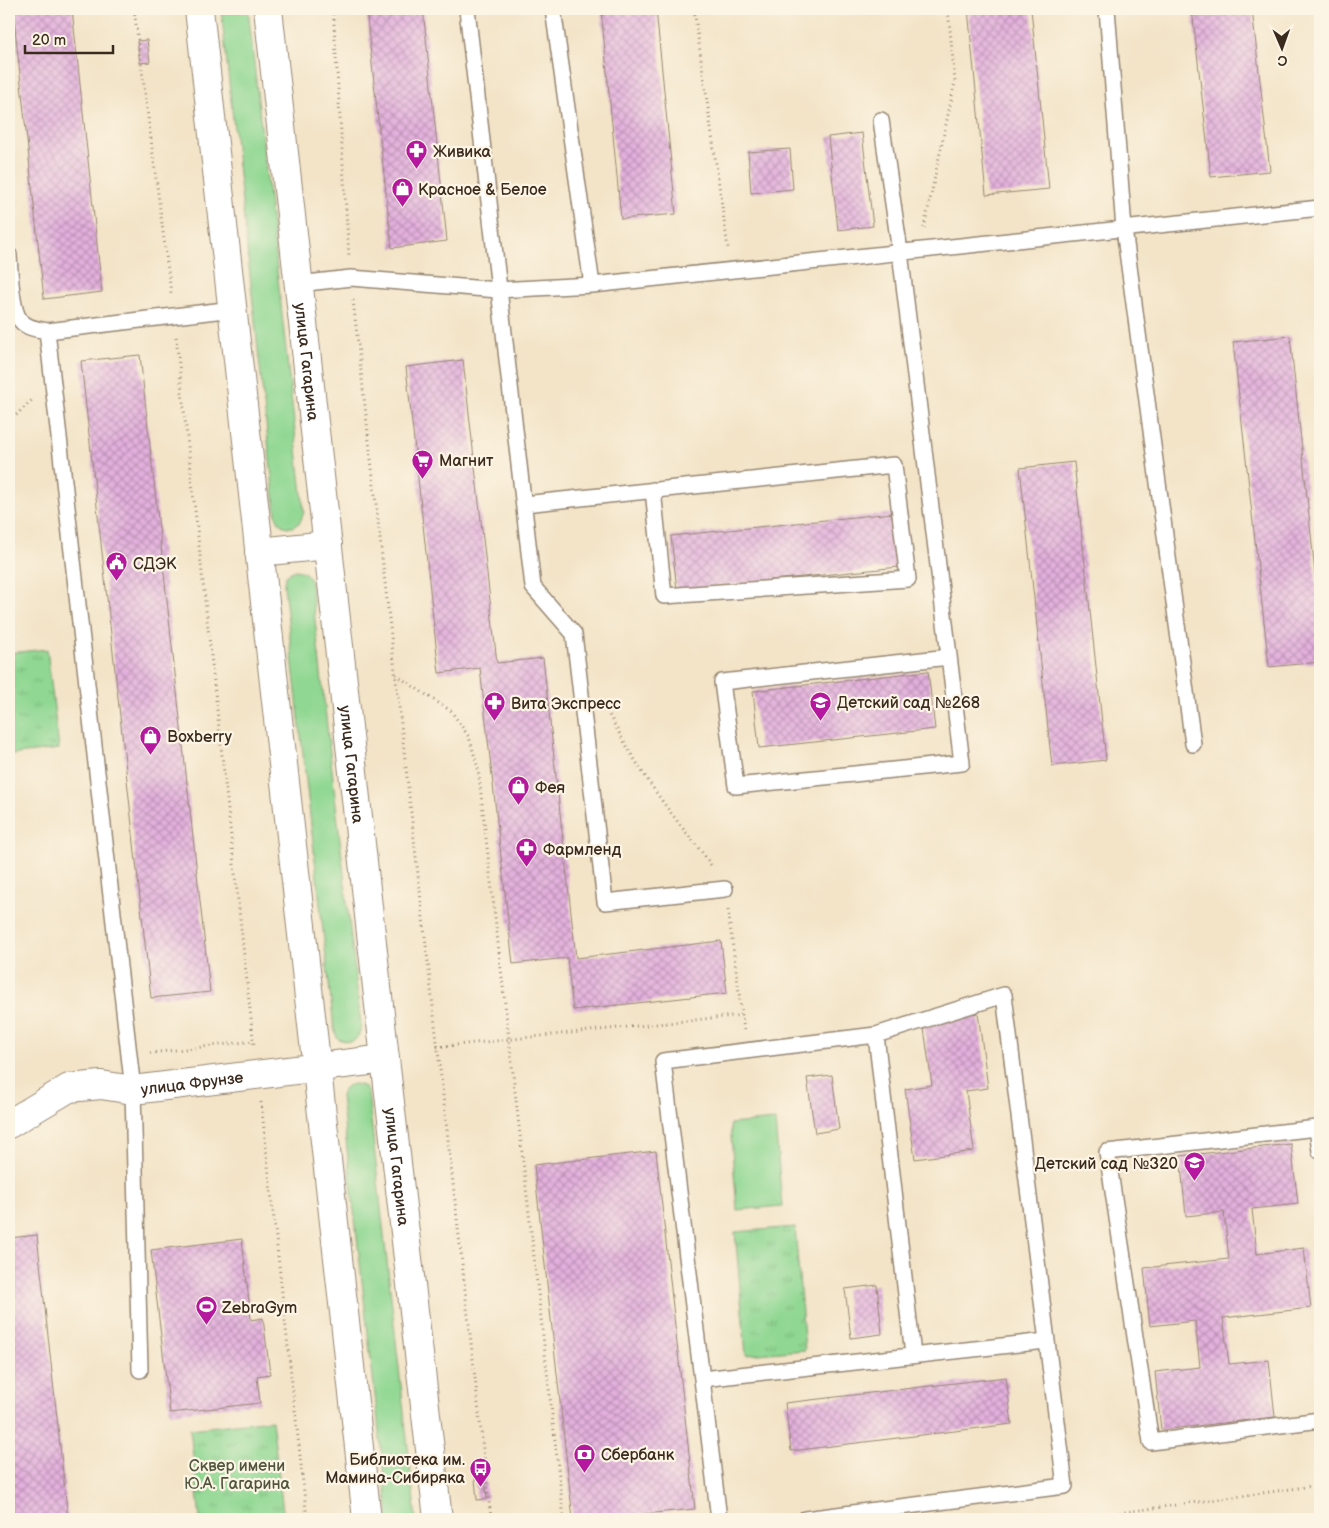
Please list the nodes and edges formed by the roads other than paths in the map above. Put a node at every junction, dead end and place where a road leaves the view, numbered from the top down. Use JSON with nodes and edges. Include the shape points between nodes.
{"nodes":[{"id":1,"x":199,"y":9,"type":"edge"},
{"id":2,"x":268,"y":9,"type":"edge"},
{"id":3,"x":467,"y":9,"type":"edge"},
{"id":4,"x":552,"y":9,"type":"edge"},
{"id":5,"x":1107,"y":9,"type":"edge"},
{"id":6,"x":881,"y":120,"type":"dead end"},
{"id":7,"x":1320,"y":208,"type":"edge"},
{"id":8,"x":1124,"y":229,"type":"junction"},
{"id":9,"x":900,"y":252,"type":"junction"},
{"id":10,"x":9,"y":255,"type":"edge"},
{"id":11,"x":298,"y":284,"type":"junction"},
{"id":12,"x":592,"y":285,"type":"junction"},
{"id":13,"x":498,"y":290,"type":"junction"},
{"id":14,"x":233,"y":309,"type":"junction"},
{"id":15,"x":47,"y":331,"type":"junction"},
{"id":16,"x":652,"y":490,"type":"junction"},
{"id":17,"x":524,"y":504,"type":"junction"},
{"id":18,"x":328,"y":545,"type":"junction"},
{"id":19,"x":259,"y":552,"type":"junction"},
{"id":20,"x":949,"y":658,"type":"junction"},
{"id":21,"x":1193,"y":744,"type":"dead end"},
{"id":22,"x":725,"y":889,"type":"road end"},
{"id":23,"x":876,"y":1035,"type":"junction"},
{"id":24,"x":385,"y":1059,"type":"junction"},
{"id":25,"x":316,"y":1067,"type":"junction"},
{"id":26,"x":133,"y":1090,"type":"junction"},
{"id":27,"x":9,"y":1124,"type":"edge"},
{"id":28,"x":1320,"y":1151,"type":"edge"},
{"id":29,"x":1046,"y":1341,"type":"junction"},
{"id":30,"x":913,"y":1355,"type":"junction"},
{"id":31,"x":140,"y":1370,"type":"dead end"},
{"id":32,"x":702,"y":1379,"type":"junction"},
{"id":33,"x":1320,"y":1420,"type":"edge"},
{"id":34,"x":367,"y":1519,"type":"edge"},
{"id":35,"x":438,"y":1519,"type":"edge"},
{"id":36,"x":719,"y":1519,"type":"edge"},
{"id":37,"x":806,"y":1519,"type":"edge"}],
"edges":[{"from":1,"to":14,"type":"main road"},
{"from":2,"to":11,"type":"main road","name":"улица Гагарина"},
{"from":3,"to":13,"type":"lane"},
{"from":4,"to":12,"type":"lane"},
{"from":5,"to":8,"type":"lane"},
{"from":6,"to":9,"type":"lane"},
{"from":7,"to":8,"type":"lane"},
{"from":8,"to":9,"type":"lane"},
{"from":8,"to":21,"type":"lane"},
{"from":9,"to":12,"type":"lane"},
{"from":9,"to":20,"type":"lane"},
{"from":10,"to":15,"type":"lane","via":[[14,303],[20,321],[32,329]]},
{"from":11,"to":13,"type":"lane","via":[[351,278]]},
{"from":11,"to":18,"type":"main road","name":"улица Гагарина"},
{"from":12,"to":13,"type":"lane"},
{"from":13,"to":17,"type":"lane"},
{"from":14,"to":15,"type":"lane"},
{"from":14,"to":19,"type":"main road"},
{"from":15,"to":26,"type":"lane"},
{"from":16,"to":16,"type":"lane","via":[[894,465],[908,579],[664,596]]},
{"from":16,"to":17,"type":"lane"},
{"from":17,"to":22,"type":"lane","via":[[534,587],[574,634],[605,902]]},
{"from":18,"to":19,"type":"main road"},
{"from":18,"to":24,"type":"main road","name":"улица Гагарина"},
{"from":19,"to":25,"type":"main road"},
{"from":20,"to":20,"type":"lane","via":[[722,682],[736,786],[962,763]]},
{"from":23,"to":29,"type":"lane","via":[[1004,995]]},
{"from":23,"to":30,"type":"lane"},
{"from":23,"to":32,"type":"lane","via":[[663,1061]]},
{"from":24,"to":25,"type":"main road","name":"улица Фрунзе"},
{"from":24,"to":35,"type":"main road","name":"улица Гагарина"},
{"from":25,"to":26,"type":"main road","name":"улица Фрунзе"},
{"from":25,"to":34,"type":"main road"},
{"from":26,"to":27,"type":"main road","name":"улица Фрунзе","via":[[101,1085],[69,1088]]},
{"from":26,"to":31,"type":"lane"},
{"from":28,"to":33,"type":"lane","via":[[1317,1128],[1107,1152],[1151,1442]]},
{"from":29,"to":30,"type":"lane"},
{"from":29,"to":37,"type":"lane","via":[[1065,1486]]},
{"from":30,"to":32,"type":"lane"},
{"from":32,"to":36,"type":"lane"}]}
